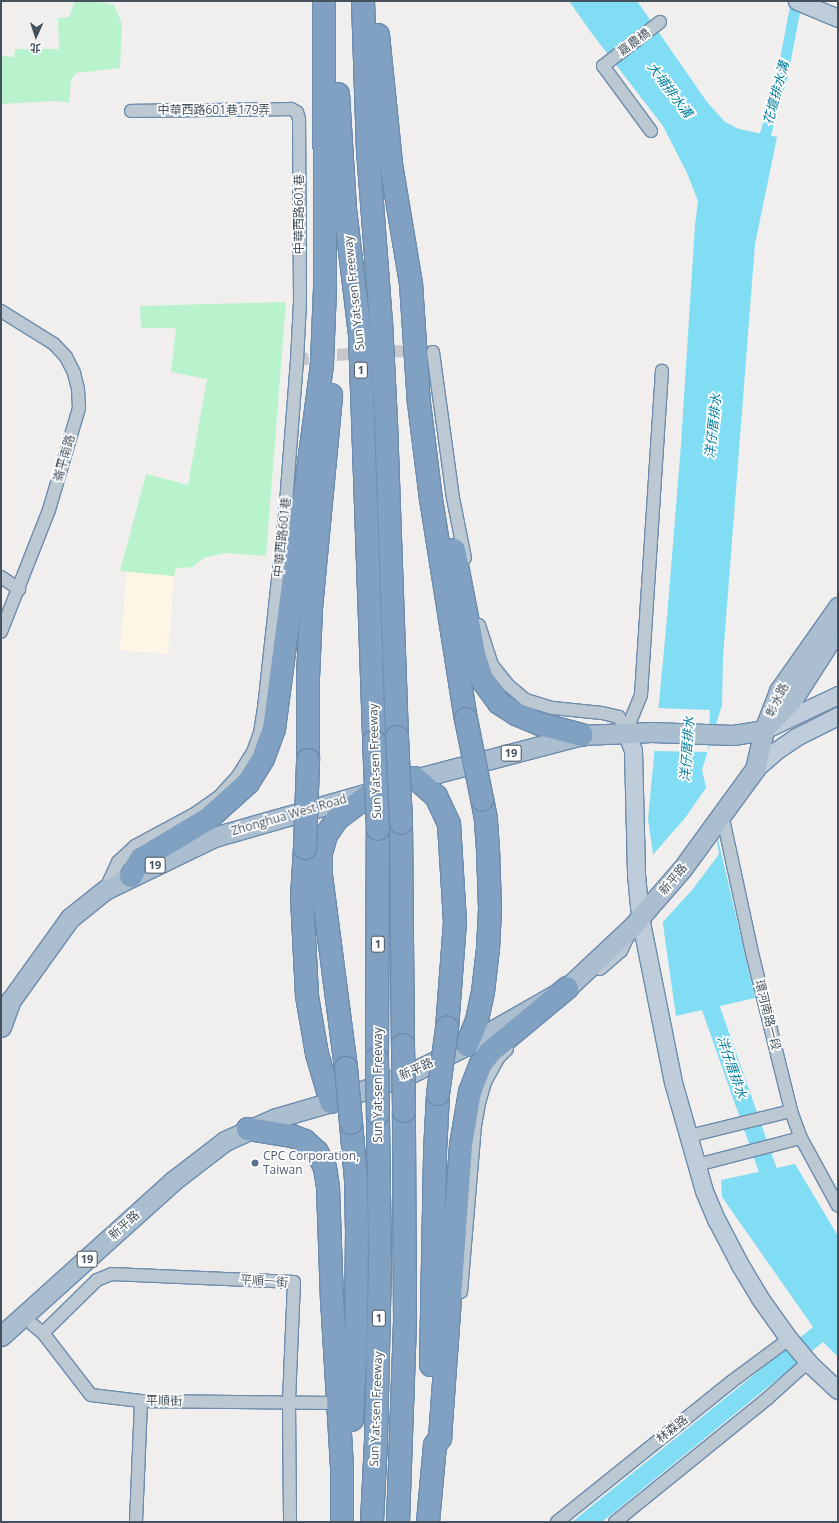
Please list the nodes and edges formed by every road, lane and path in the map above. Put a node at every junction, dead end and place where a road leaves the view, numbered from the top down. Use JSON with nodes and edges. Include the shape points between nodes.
{"nodes":[{"id":1,"x":324,"y":1,"type":"edge"},
{"id":2,"x":332,"y":1,"type":"edge"},
{"id":3,"x":363,"y":1,"type":"edge"},
{"id":4,"x":375,"y":1,"type":"edge"},
{"id":5,"x":797,"y":1,"type":"edge"},
{"id":6,"x":838,"y":18,"type":"edge"},
{"id":7,"x":658,"y":24,"type":"dead end"},
{"id":8,"x":131,"y":110,"type":"dead end"},
{"id":9,"x":297,"y":112,"type":"joint"},
{"id":10,"x":651,"y":131,"type":"dead end"},
{"id":11,"x":411,"y":284,"type":"junction"},
{"id":12,"x":1,"y":311,"type":"edge"},
{"id":13,"x":433,"y":352,"type":"dead end"},
{"id":14,"x":322,"y":363,"type":"junction"},
{"id":15,"x":662,"y":371,"type":"dead end"},
{"id":16,"x":1,"y":577,"type":"edge"},
{"id":17,"x":19,"y":589,"type":"junction"},
{"id":18,"x":838,"y":607,"type":"edge"},
{"id":19,"x":1,"y":632,"type":"edge"},
{"id":20,"x":837,"y":637,"type":"edge"},
{"id":21,"x":838,"y":694,"type":"edge"},
{"id":22,"x":838,"y":716,"type":"edge"},
{"id":23,"x":764,"y":730,"type":"junction"},
{"id":24,"x":626,"y":732,"type":"junction"},
{"id":25,"x":582,"y":735,"type":"junction"},
{"id":26,"x":755,"y":769,"type":"junction"},
{"id":27,"x":415,"y":778,"type":"junction"},
{"id":28,"x":373,"y":792,"type":"junction"},
{"id":29,"x":722,"y":814,"type":"junction"},
{"id":30,"x":131,"y":876,"type":"junction"},
{"id":31,"x":105,"y":890,"type":"junction"},
{"id":32,"x":636,"y":921,"type":"junction"},
{"id":33,"x":567,"y":988,"type":"junction"},
{"id":34,"x":1,"y":1027,"type":"edge"},
{"id":35,"x":467,"y":1045,"type":"junction"},
{"id":36,"x":331,"y":1102,"type":"junction"},
{"id":37,"x":792,"y":1111,"type":"junction"},
{"id":38,"x":248,"y":1129,"type":"junction"},
{"id":39,"x":689,"y":1136,"type":"junction"},
{"id":40,"x":801,"y":1138,"type":"junction"},
{"id":41,"x":697,"y":1165,"type":"junction"},
{"id":42,"x":838,"y":1206,"type":"edge"},
{"id":43,"x":33,"y":1324,"type":"dead end"},
{"id":44,"x":43,"y":1333,"type":"junction"},
{"id":45,"x":1,"y":1336,"type":"edge"},
{"id":46,"x":789,"y":1339,"type":"junction"},
{"id":47,"x":808,"y":1362,"type":"junction"},
{"id":48,"x":838,"y":1390,"type":"edge"},
{"id":49,"x":141,"y":1401,"type":"junction"},
{"id":50,"x":289,"y":1403,"type":"junction"},
{"id":51,"x":329,"y":1403,"type":"dead end"},
{"id":52,"x":330,"y":1416,"type":"dead end"},
{"id":53,"x":448,"y":1416,"type":"dead end"},
{"id":54,"x":434,"y":1445,"type":"junction"},
{"id":55,"x":136,"y":1522,"type":"edge"},
{"id":56,"x":290,"y":1522,"type":"edge"},
{"id":57,"x":334,"y":1522,"type":"edge"},
{"id":58,"x":342,"y":1522,"type":"edge"},
{"id":59,"x":350,"y":1522,"type":"edge"},
{"id":60,"x":372,"y":1522,"type":"edge"},
{"id":61,"x":398,"y":1522,"type":"edge"},
{"id":62,"x":428,"y":1522,"type":"edge"},
{"id":63,"x":557,"y":1522,"type":"edge"},
{"id":64,"x":615,"y":1522,"type":"edge"}],
"edges":[{"from":1,"to":14,"type":"highway","via":[[325,289]]},
{"from":2,"to":60,"type":"highway","name":"Sun Yat-sen Freeway","number":"1","bridge":true,"via":[[345,209],[360,334],[378,829],[380,1265]]},
{"from":3,"to":61,"type":"highway","name":"Sun Yat-sen Freeway","number":"1","bridge":true,"via":[[368,150],[386,423],[401,822],[405,1321]]},
{"from":4,"to":11,"type":"highway","via":[[391,164]]},
{"from":5,"to":6,"type":"street"},
{"from":7,"to":10,"type":"street","name":"嘉農橋","via":[[603,66]]},
{"from":8,"to":9,"type":"street","name":"中華西路601巷179弄","via":[[291,109]]},
{"from":9,"to":31,"type":"street","name":"中華西路601巷","via":[[300,294],[297,361],[285,516],[260,733],[253,752],[238,776],[219,797],[196,813],[135,846],[118,862]]},
{"from":11,"to":25,"type":"highway","via":[[421,332],[440,484],[475,658],[483,681],[499,703],[516,714],[540,724]]},
{"from":11,"to":35,"type":"highway","bridge":true,"via":[[419,403],[431,499],[466,719],[486,819],[490,909],[488,949],[478,1013]]},
{"from":12,"to":17,"type":"street","name":"崙平南路","via":[[54,344],[66,357],[78,389],[79,408],[49,510]]},
{"from":13,"to":24,"type":"street","via":[[453,498],[481,635],[492,665],[508,685],[526,700],[553,708],[619,717]]},
{"from":14,"to":30,"type":"highway","via":[[274,729],[263,758],[248,783],[208,819],[141,859]]},
{"from":14,"to":36,"type":"highway","bridge":true,"via":[[332,397],[311,608],[302,897],[307,996],[317,1054]]},
{"from":15,"to":24,"type":"street","via":[[641,695]]},
{"from":16,"to":17,"type":"street"},
{"from":17,"to":19,"type":"street","name":"崙平南路"},
{"from":18,"to":23,"type":"main road","name":"彰水路","number":"19","via":[[779,691]]},
{"from":20,"to":23,"type":"main road","name":"彰水路","via":[[792,700]]},
{"from":21,"to":23,"type":"street"},
{"from":22,"to":26,"type":"street","via":[[796,737]]},
{"from":23,"to":24,"type":"main road","name":"Zhonghua West Road","number":"19","via":[[727,735]]},
{"from":23,"to":26,"type":"main road","name":"新平路","number":"19"},
{"from":24,"to":25,"type":"main road","name":"Zhonghua West Road","number":"19"},
{"from":24,"to":32,"type":"street","via":[[633,750]]},
{"from":25,"to":27,"type":"main road","name":"Zhonghua West Road","number":"19"},
{"from":26,"to":29,"type":"main road","name":"新平路","number":"19"},
{"from":27,"to":28,"type":"main road","name":"Zhonghua West Road","number":"19"},
{"from":27,"to":54,"type":"highway","bridge":true,"via":[[436,796],[449,824],[455,922],[447,1028],[438,1094],[435,1152],[430,1437]]},
{"from":28,"to":30,"type":"main road","name":"Zhonghua West Road","number":"19","via":[[214,837]]},
{"from":28,"to":59,"type":"highway","bridge":true,"via":[[337,819],[326,835],[321,853],[321,875],[346,1068],[356,1180]]},
{"from":29,"to":32,"type":"main road","name":"新平路","number":"19","via":[[682,869]]},
{"from":29,"to":37,"type":"street","name":"環河南路一段","via":[[752,953]]},
{"from":30,"to":31,"type":"main road","name":"Zhonghua West Road","number":"19"},
{"from":31,"to":34,"type":"main road","name":"Zhonghua West Road","number":"19","via":[[70,918],[11,1000]]},
{"from":32,"to":33,"type":"main road","name":"新平路","number":"19"},
{"from":32,"to":39,"type":"street","via":[[672,1076]]},
{"from":32,"to":53,"type":"street","via":[[621,951],[506,1050],[499,1057],[485,1082],[475,1126]]},
{"from":33,"to":35,"type":"main road","name":"新平路","number":"19"},
{"from":33,"to":54,"type":"highway","via":[[490,1052],[481,1064],[470,1092],[461,1145],[440,1438]]},
{"from":35,"to":36,"type":"main road","name":"新平路","number":"19","via":[[409,1074]]},
{"from":36,"to":38,"type":"main road","name":"新平路","number":"19"},
{"from":37,"to":39,"type":"street"},
{"from":37,"to":40,"type":"street","name":"環河南路一段"},
{"from":38,"to":45,"type":"main road","name":"新平路","number":"19","via":[[225,1141],[173,1181]]},
{"from":38,"to":58,"type":"highway","via":[[292,1136],[305,1141],[317,1152],[325,1168],[342,1467]]},
{"from":39,"to":41,"type":"street"},
{"from":40,"to":41,"type":"street"},
{"from":40,"to":42,"type":"street","name":"環河南路一段"},
{"from":41,"to":46,"type":"street","via":[[704,1191],[736,1259]]},
{"from":43,"to":44,"type":"street","name":"平順街"},
{"from":44,"to":49,"type":"street","name":"平順街","via":[[92,1395]]},
{"from":44,"to":50,"type":"street","name":"平順一街","via":[[97,1280],[112,1274],[294,1282]]},
{"from":46,"to":47,"type":"street"},
{"from":46,"to":63,"type":"street","name":"林森路","via":[[731,1382]]},
{"from":47,"to":48,"type":"street"},
{"from":47,"to":64,"type":"street","via":[[768,1398]]},
{"from":49,"to":50,"type":"street","name":"平順街"},
{"from":49,"to":55,"type":"street"},
{"from":50,"to":51,"type":"street","name":"平順街"},
{"from":50,"to":56,"type":"street","name":"平順一街"},
{"from":52,"to":57,"type":"street"},
{"from":54,"to":62,"type":"highway"}]}
